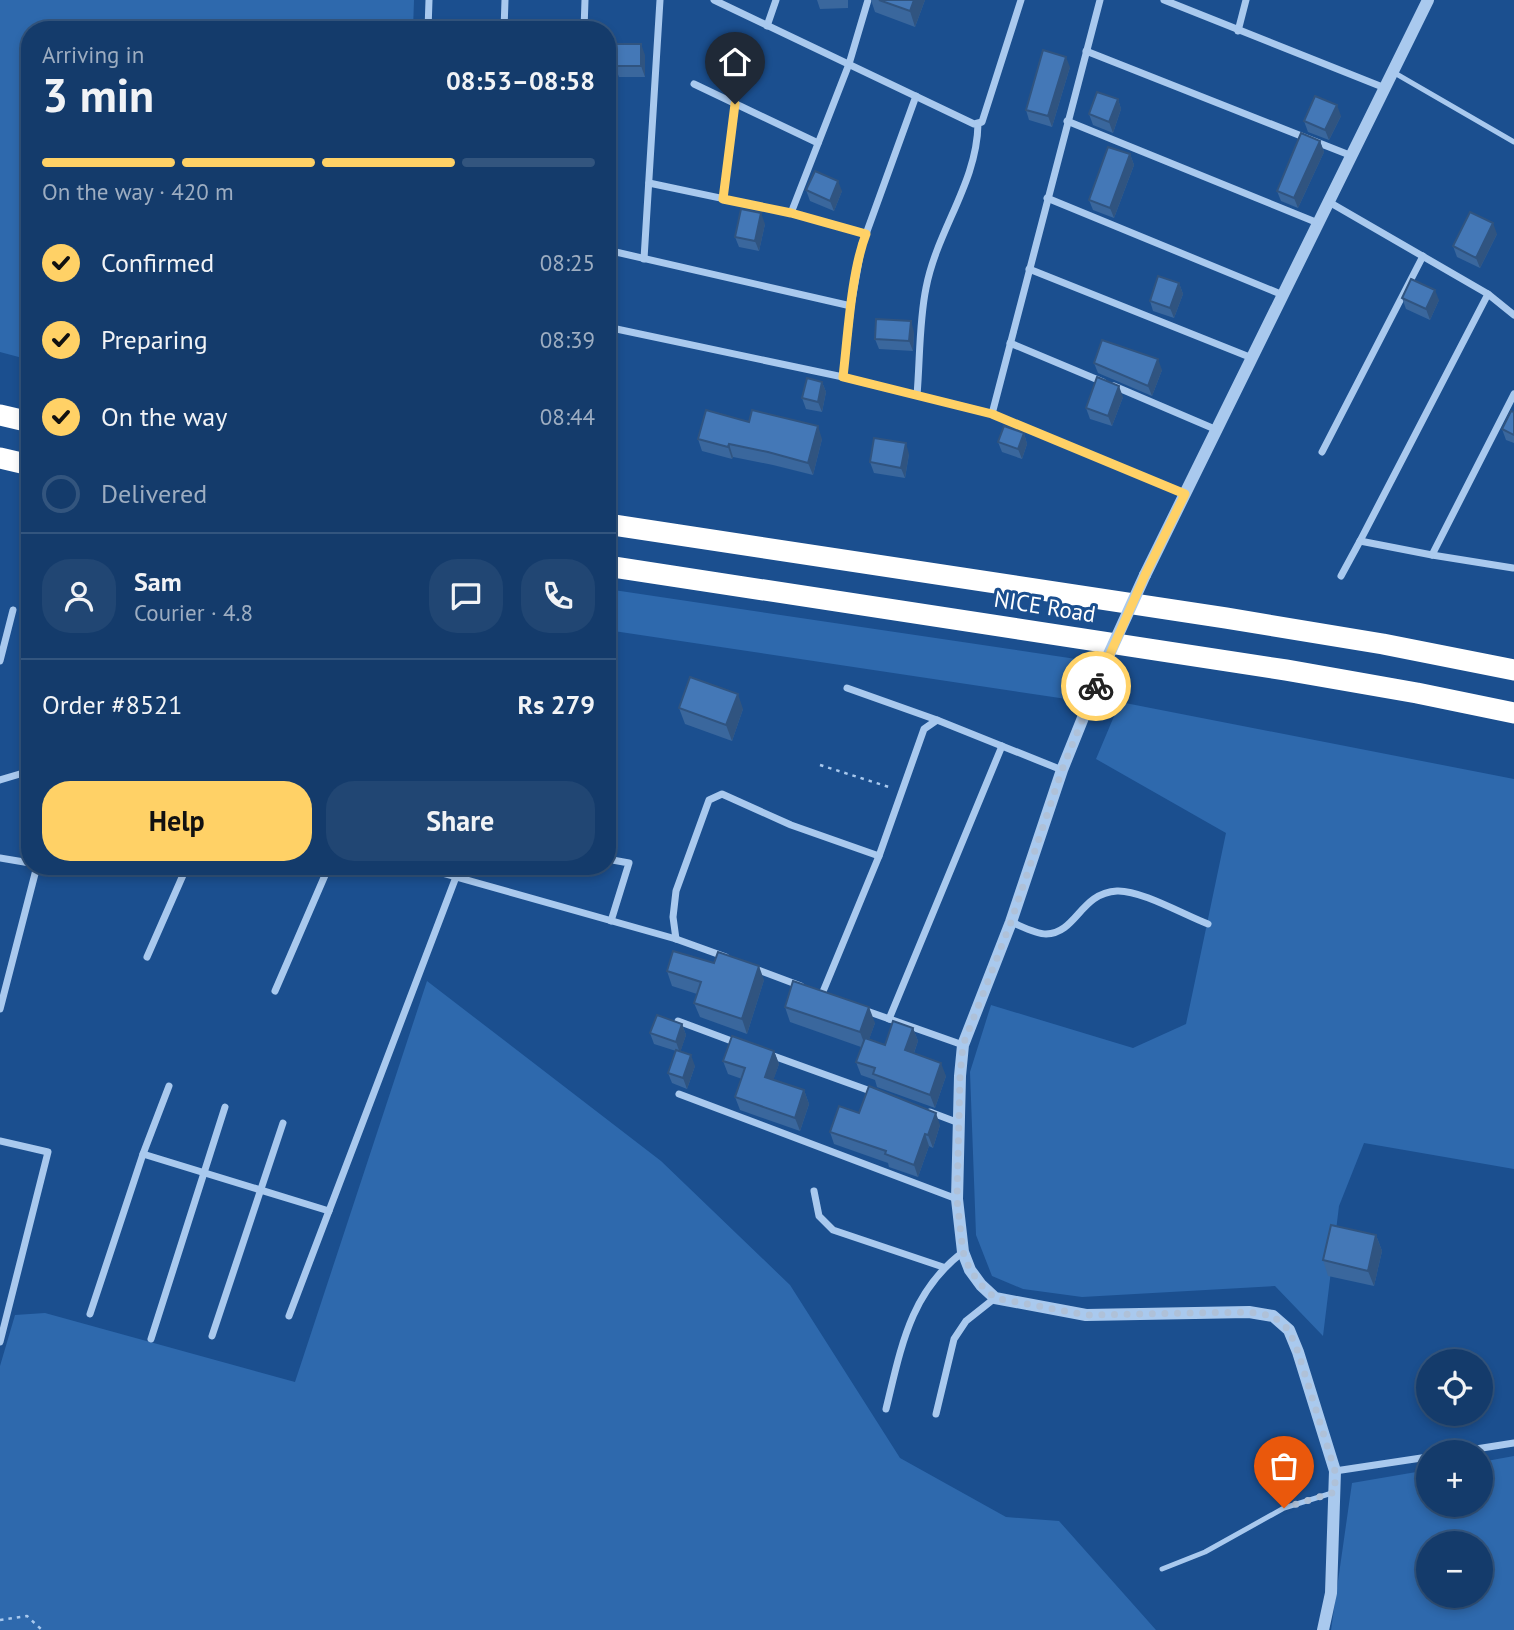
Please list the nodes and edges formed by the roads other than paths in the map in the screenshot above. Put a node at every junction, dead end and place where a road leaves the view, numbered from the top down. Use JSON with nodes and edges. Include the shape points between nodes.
{"nodes":[{"id":1,"x":429,"y":0,"type":"edge"},
{"id":2,"x":505,"y":0,"type":"edge"},
{"id":3,"x":585,"y":0,"type":"edge"},
{"id":4,"x":660,"y":0,"type":"edge"},
{"id":5,"x":713,"y":0,"type":"edge"},
{"id":6,"x":776,"y":0,"type":"edge"},
{"id":7,"x":868,"y":0,"type":"edge"},
{"id":8,"x":1021,"y":0,"type":"edge"},
{"id":9,"x":1100,"y":0,"type":"edge"},
{"id":10,"x":1162,"y":0,"type":"edge"},
{"id":11,"x":1246,"y":0,"type":"edge"},
{"id":12,"x":1428,"y":0,"type":"edge"},
{"id":13,"x":428,"y":21,"type":"edge"},
{"id":14,"x":504,"y":21,"type":"edge"},
{"id":15,"x":584,"y":21,"type":"edge"},
{"id":16,"x":767,"y":26,"type":"junction"},
{"id":17,"x":1238,"y":30,"type":"junction"},
{"id":18,"x":1086,"y":51,"type":"junction"},
{"id":19,"x":849,"y":64,"type":"junction"},
{"id":20,"x":1392,"y":72,"type":"junction"},
{"id":21,"x":694,"y":84,"type":"dead end"},
{"id":22,"x":1385,"y":88,"type":"junction"},
{"id":23,"x":916,"y":96,"type":"junction"},
{"id":24,"x":735,"y":104,"type":"junction"},
{"id":25,"x":1067,"y":121,"type":"junction"},
{"id":26,"x":978,"y":124,"type":"junction"},
{"id":27,"x":1514,"y":142,"type":"edge"},
{"id":28,"x":818,"y":143,"type":"junction"},
{"id":29,"x":1352,"y":156,"type":"junction"},
{"id":30,"x":649,"y":183,"type":"junction"},
{"id":31,"x":1047,"y":198,"type":"junction"},
{"id":32,"x":723,"y":199,"type":"junction"},
{"id":33,"x":1329,"y":202,"type":"junction"},
{"id":34,"x":791,"y":213,"type":"junction"},
{"id":35,"x":1318,"y":223,"type":"junction"},
{"id":36,"x":866,"y":234,"type":"junction"},
{"id":37,"x":616,"y":252,"type":"edge"},
{"id":38,"x":1423,"y":256,"type":"junction"},
{"id":39,"x":644,"y":259,"type":"junction"},
{"id":40,"x":1029,"y":269,"type":"junction"},
{"id":41,"x":1488,"y":294,"type":"junction"},
{"id":42,"x":1283,"y":295,"type":"junction"},
{"id":43,"x":851,"y":306,"type":"junction"},
{"id":44,"x":1514,"y":315,"type":"edge"},
{"id":45,"x":616,"y":329,"type":"edge"},
{"id":46,"x":1010,"y":343,"type":"junction"},
{"id":47,"x":1252,"y":358,"type":"junction"},
{"id":48,"x":843,"y":377,"type":"junction"},
{"id":49,"x":1514,"y":394,"type":"edge"},
{"id":50,"x":917,"y":395,"type":"junction"},
{"id":51,"x":992,"y":414,"type":"junction"},
{"id":52,"x":0,"y":415,"type":"edge"},
{"id":53,"x":21,"y":420,"type":"edge"},
{"id":54,"x":1217,"y":430,"type":"junction"},
{"id":55,"x":1322,"y":452,"type":"dead end"},
{"id":56,"x":0,"y":458,"type":"edge"},
{"id":57,"x":21,"y":463,"type":"edge"},
{"id":58,"x":1185,"y":494,"type":"junction"},
{"id":59,"x":616,"y":525,"type":"edge"},
{"id":60,"x":1360,"y":541,"type":"junction"},
{"id":61,"x":1432,"y":555,"type":"junction"},
{"id":62,"x":616,"y":567,"type":"edge"},
{"id":63,"x":1514,"y":567,"type":"edge"},
{"id":64,"x":1341,"y":576,"type":"dead end"},
{"id":65,"x":13,"y":610,"type":"dead end"},
{"id":66,"x":0,"y":661,"type":"edge"},
{"id":67,"x":1514,"y":670,"type":"edge"},
{"id":68,"x":847,"y":688,"type":"dead end"},
{"id":69,"x":1514,"y":713,"type":"edge"},
{"id":70,"x":936,"y":720,"type":"junction"},
{"id":71,"x":1002,"y":746,"type":"junction"},
{"id":72,"x":1062,"y":770,"type":"junction"},
{"id":73,"x":21,"y":774,"type":"edge"},
{"id":74,"x":0,"y":780,"type":"edge"},
{"id":75,"x":878,"y":856,"type":"junction"},
{"id":76,"x":0,"y":858,"type":"edge"},
{"id":77,"x":616,"y":861,"type":"edge"},
{"id":78,"x":21,"y":862,"type":"edge"},
{"id":79,"x":35,"y":875,"type":"edge"},
{"id":80,"x":183,"y":875,"type":"edge"},
{"id":81,"x":325,"y":875,"type":"edge"},
{"id":82,"x":449,"y":875,"type":"edge"},
{"id":83,"x":456,"y":877,"type":"junction"},
{"id":84,"x":611,"y":921,"type":"junction"},
{"id":85,"x":1011,"y":922,"type":"junction"},
{"id":86,"x":1208,"y":924,"type":"dead end"},
{"id":87,"x":676,"y":940,"type":"junction"},
{"id":88,"x":147,"y":957,"type":"dead end"},
{"id":89,"x":737,"y":962,"type":"edge"},
{"id":90,"x":748,"y":966,"type":"edge"},
{"id":91,"x":275,"y":991,"type":"dead end"},
{"id":92,"x":822,"y":994,"type":"junction"},
{"id":93,"x":833,"y":998,"type":"edge"},
{"id":94,"x":855,"y":1007,"type":"edge"},
{"id":95,"x":0,"y":1009,"type":"edge"},
{"id":96,"x":889,"y":1019,"type":"junction"},
{"id":97,"x":678,"y":1021,"type":"edge"},
{"id":98,"x":742,"y":1044,"type":"edge"},
{"id":99,"x":963,"y":1045,"type":"junction"},
{"id":100,"x":754,"y":1049,"type":"edge"},
{"id":101,"x":169,"y":1086,"type":"dead end"},
{"id":102,"x":679,"y":1094,"type":"dead end"},
{"id":103,"x":882,"y":1095,"type":"edge"},
{"id":104,"x":225,"y":1107,"type":"dead end"},
{"id":105,"x":920,"y":1109,"type":"edge"},
{"id":106,"x":283,"y":1123,"type":"dead end"},
{"id":107,"x":959,"y":1123,"type":"junction"},
{"id":108,"x":0,"y":1141,"type":"edge"},
{"id":109,"x":143,"y":1154,"type":"junction"},
{"id":110,"x":206,"y":1173,"type":"junction"},
{"id":111,"x":260,"y":1190,"type":"junction"},
{"id":112,"x":814,"y":1191,"type":"dead end"},
{"id":113,"x":957,"y":1199,"type":"junction"},
{"id":114,"x":329,"y":1211,"type":"junction"},
{"id":115,"x":963,"y":1252,"type":"junction"},
{"id":116,"x":943,"y":1267,"type":"junction"},
{"id":117,"x":995,"y":1298,"type":"junction"},
{"id":118,"x":90,"y":1314,"type":"dead end"},
{"id":119,"x":289,"y":1316,"type":"dead end"},
{"id":120,"x":212,"y":1336,"type":"dead end"},
{"id":121,"x":151,"y":1339,"type":"dead end"},
{"id":122,"x":0,"y":1342,"type":"edge"},
{"id":123,"x":886,"y":1409,"type":"dead end"},
{"id":124,"x":936,"y":1414,"type":"dead end"},
{"id":125,"x":1514,"y":1443,"type":"edge"},
{"id":126,"x":1493,"y":1446,"type":"edge"},
{"id":127,"x":1416,"y":1459,"type":"edge"},
{"id":128,"x":1335,"y":1471,"type":"junction"},
{"id":129,"x":1335,"y":1492,"type":"junction"},
{"id":130,"x":1162,"y":1569,"type":"dead end"},
{"id":131,"x":1322,"y":1630,"type":"edge"}],
"edges":[{"from":1,"to":13,"type":"street"},
{"from":2,"to":14,"type":"street"},
{"from":3,"to":15,"type":"street"},
{"from":4,"to":30,"type":"street"},
{"from":5,"to":16,"type":"street"},
{"from":6,"to":16,"type":"street"},
{"from":7,"to":19,"type":"street"},
{"from":8,"to":26,"type":"street"},
{"from":9,"to":18,"type":"street"},
{"from":10,"to":17,"type":"street"},
{"from":11,"to":17,"type":"street"},
{"from":12,"to":20,"type":"street"},
{"from":16,"to":19,"type":"street"},
{"from":17,"to":22,"type":"street"},
{"from":18,"to":25,"type":"street"},
{"from":18,"to":29,"type":"street"},
{"from":19,"to":23,"type":"street"},
{"from":19,"to":28,"type":"street"},
{"from":20,"to":22,"type":"street"},
{"from":20,"to":27,"type":"lane"},
{"from":21,"to":24,"type":"street"},
{"from":22,"to":29,"type":"street"},
{"from":23,"to":26,"type":"street"},
{"from":23,"to":36,"type":"street"},
{"from":24,"to":28,"type":"street"},
{"from":24,"to":32,"type":"street"},
{"from":25,"to":31,"type":"street"},
{"from":25,"to":35,"type":"street"},
{"from":26,"to":50,"type":"street","via":[[978,146],[967,183],[926,287]]},
{"from":28,"to":34,"type":"street"},
{"from":29,"to":33,"type":"street"},
{"from":30,"to":32,"type":"street"},
{"from":30,"to":39,"type":"street"},
{"from":31,"to":40,"type":"street"},
{"from":31,"to":42,"type":"street"},
{"from":32,"to":34,"type":"street"},
{"from":33,"to":35,"type":"street"},
{"from":33,"to":38,"type":"street"},
{"from":34,"to":36,"type":"street"},
{"from":35,"to":42,"type":"street"},
{"from":36,"to":43,"type":"street"},
{"from":37,"to":39,"type":"street"},
{"from":38,"to":41,"type":"street"},
{"from":38,"to":55,"type":"street"},
{"from":39,"to":43,"type":"street"},
{"from":40,"to":46,"type":"street"},
{"from":40,"to":47,"type":"street"},
{"from":41,"to":44,"type":"street"},
{"from":41,"to":60,"type":"street"},
{"from":42,"to":47,"type":"street"},
{"from":43,"to":48,"type":"street"},
{"from":45,"to":48,"type":"street"},
{"from":46,"to":51,"type":"street"},
{"from":46,"to":54,"type":"street"},
{"from":47,"to":54,"type":"street"},
{"from":48,"to":50,"type":"street"},
{"from":49,"to":61,"type":"street"},
{"from":50,"to":51,"type":"street"},
{"from":51,"to":58,"type":"street"},
{"from":52,"to":53,"type":"highway"},
{"from":54,"to":58,"type":"street"},
{"from":56,"to":57,"type":"highway"},
{"from":58,"to":72,"type":"street","bridge":true,"via":[[1105,663]]},
{"from":59,"to":67,"type":"highway","name":"NICE Road","via":[[1383,643]]},
{"from":60,"to":61,"type":"street"},
{"from":60,"to":64,"type":"street"},
{"from":61,"to":63,"type":"street"},
{"from":62,"to":69,"type":"highway","name":"NICE Road","via":[[1286,670]]},
{"from":65,"to":66,"type":"street"},
{"from":68,"to":70,"type":"street"},
{"from":70,"to":71,"type":"street"},
{"from":70,"to":75,"type":"street","via":[[924,729]]},
{"from":71,"to":72,"type":"street"},
{"from":71,"to":96,"type":"street"},
{"from":72,"to":85,"type":"street"},
{"from":73,"to":74,"type":"street"},
{"from":75,"to":87,"type":"street","via":[[791,825],[722,793],[709,800],[676,891]]},
{"from":75,"to":92,"type":"street"},
{"from":76,"to":78,"type":"street"},
{"from":77,"to":84,"type":"street","via":[[629,863]]},
{"from":79,"to":95,"type":"street"},
{"from":80,"to":88,"type":"street"},
{"from":81,"to":91,"type":"street"},
{"from":82,"to":83,"type":"street"},
{"from":83,"to":84,"type":"street"},
{"from":83,"to":114,"type":"street"},
{"from":84,"to":87,"type":"street"},
{"from":85,"to":86,"type":"street","via":[[1044,934],[1057,932],[1089,901],[1105,892],[1120,891],[1138,893]]},
{"from":85,"to":99,"type":"street"},
{"from":87,"to":89,"type":"street"},
{"from":90,"to":92,"type":"street"},
{"from":92,"to":93,"type":"street"},
{"from":94,"to":96,"type":"street"},
{"from":96,"to":99,"type":"street"},
{"from":97,"to":98,"type":"street"},
{"from":99,"to":107,"type":"street"},
{"from":100,"to":103,"type":"street"},
{"from":101,"to":109,"type":"street"},
{"from":102,"to":113,"type":"street"},
{"from":104,"to":110,"type":"street"},
{"from":105,"to":107,"type":"street"},
{"from":106,"to":111,"type":"street"},
{"from":107,"to":113,"type":"street"},
{"from":108,"to":122,"type":"street","via":[[48,1152]]},
{"from":109,"to":110,"type":"street"},
{"from":109,"to":118,"type":"street"},
{"from":110,"to":111,"type":"street"},
{"from":110,"to":121,"type":"street"},
{"from":111,"to":114,"type":"street"},
{"from":111,"to":120,"type":"street"},
{"from":112,"to":116,"type":"street","via":[[819,1216],[834,1230]]},
{"from":113,"to":115,"type":"street"},
{"from":114,"to":119,"type":"street"},
{"from":115,"to":116,"type":"street"},
{"from":115,"to":117,"type":"street","via":[[970,1270]]},
{"from":116,"to":123,"type":"street","via":[[924,1291],[906,1331]]},
{"from":117,"to":124,"type":"street","via":[[966,1321],[954,1339]]},
{"from":117,"to":128,"type":"street","via":[[1086,1315],[1249,1312],[1273,1316],[1289,1330]]},
{"from":125,"to":126,"type":"street"},
{"from":127,"to":128,"type":"street"},
{"from":128,"to":129,"type":"street"},
{"from":129,"to":130,"type":"lane","via":[[1284,1508],[1205,1552]]},
{"from":129,"to":131,"type":"street","via":[[1331,1593]]}]}
